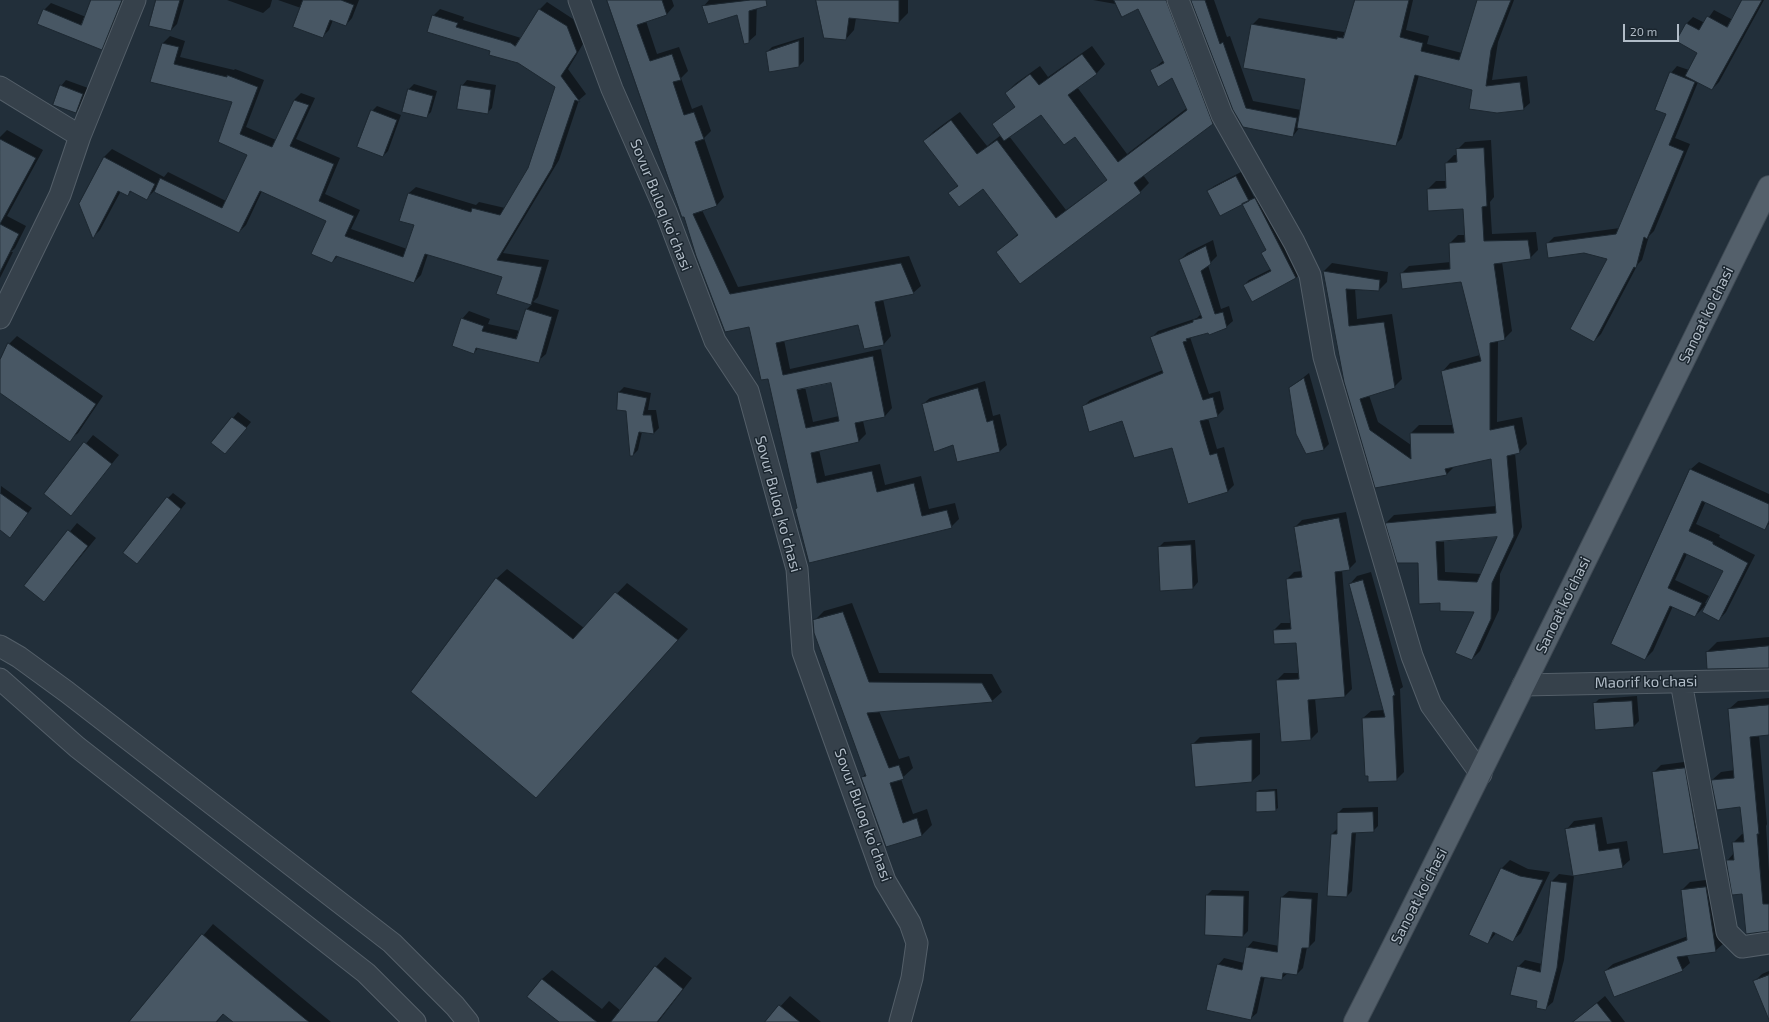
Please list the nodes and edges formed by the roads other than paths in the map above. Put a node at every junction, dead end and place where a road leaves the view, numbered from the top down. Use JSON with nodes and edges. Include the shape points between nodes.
{"nodes":[{"id":1,"x":135,"y":0,"type":"edge"},
{"id":2,"x":579,"y":0,"type":"edge"},
{"id":3,"x":1178,"y":0,"type":"edge"},
{"id":4,"x":0,"y":87,"type":"edge"},
{"id":5,"x":80,"y":136,"type":"junction"},
{"id":6,"x":1769,"y":188,"type":"edge"},
{"id":7,"x":0,"y":318,"type":"edge"},
{"id":8,"x":0,"y":646,"type":"edge"},
{"id":9,"x":0,"y":679,"type":"edge"},
{"id":10,"x":1769,"y":680,"type":"edge"},
{"id":11,"x":1681,"y":682,"type":"junction"},
{"id":12,"x":55,"y":684,"type":"junction"},
{"id":13,"x":1523,"y":685,"type":"junction"},
{"id":14,"x":36,"y":710,"type":"junction"},
{"id":15,"x":1481,"y":774,"type":"junction"},
{"id":16,"x":1769,"y":943,"type":"edge"},
{"id":17,"x":415,"y":1022,"type":"edge"},
{"id":18,"x":468,"y":1022,"type":"edge"},
{"id":19,"x":900,"y":1022,"type":"edge"},
{"id":20,"x":1355,"y":1022,"type":"edge"}],
"edges":[{"from":1,"to":5,"type":"street"},
{"from":2,"to":19,"type":"street","name":"Sovur Buloq koʻchasi","via":[[612,89],[666,212],[715,341],[748,391],[797,569],[803,652],[885,881],[910,923],[917,944],[912,978]]},
{"from":3,"to":15,"type":"street","via":[[1222,115],[1310,275],[1324,357],[1412,656],[1431,705]]},
{"from":4,"to":5,"type":"street"},
{"from":5,"to":7,"type":"street","via":[[60,195]]},
{"from":6,"to":13,"type":"main road","name":"Sanoat ko'chasi"},
{"from":8,"to":12,"type":"street"},
{"from":9,"to":14,"type":"street"},
{"from":10,"to":11,"type":"street","name":"Maorif ko'chasi"},
{"from":11,"to":13,"type":"street","name":"Maorif ko'chasi"},
{"from":11,"to":16,"type":"street","via":[[1727,932],[1742,947]]},
{"from":12,"to":14,"type":"street"},
{"from":12,"to":18,"type":"street","via":[[392,943]]},
{"from":13,"to":15,"type":"main road","name":"Sanoat ko'chasi"},
{"from":14,"to":17,"type":"street","via":[[77,747],[366,973]]},
{"from":15,"to":20,"type":"main road","name":"Sanoat ko'chasi"}]}
